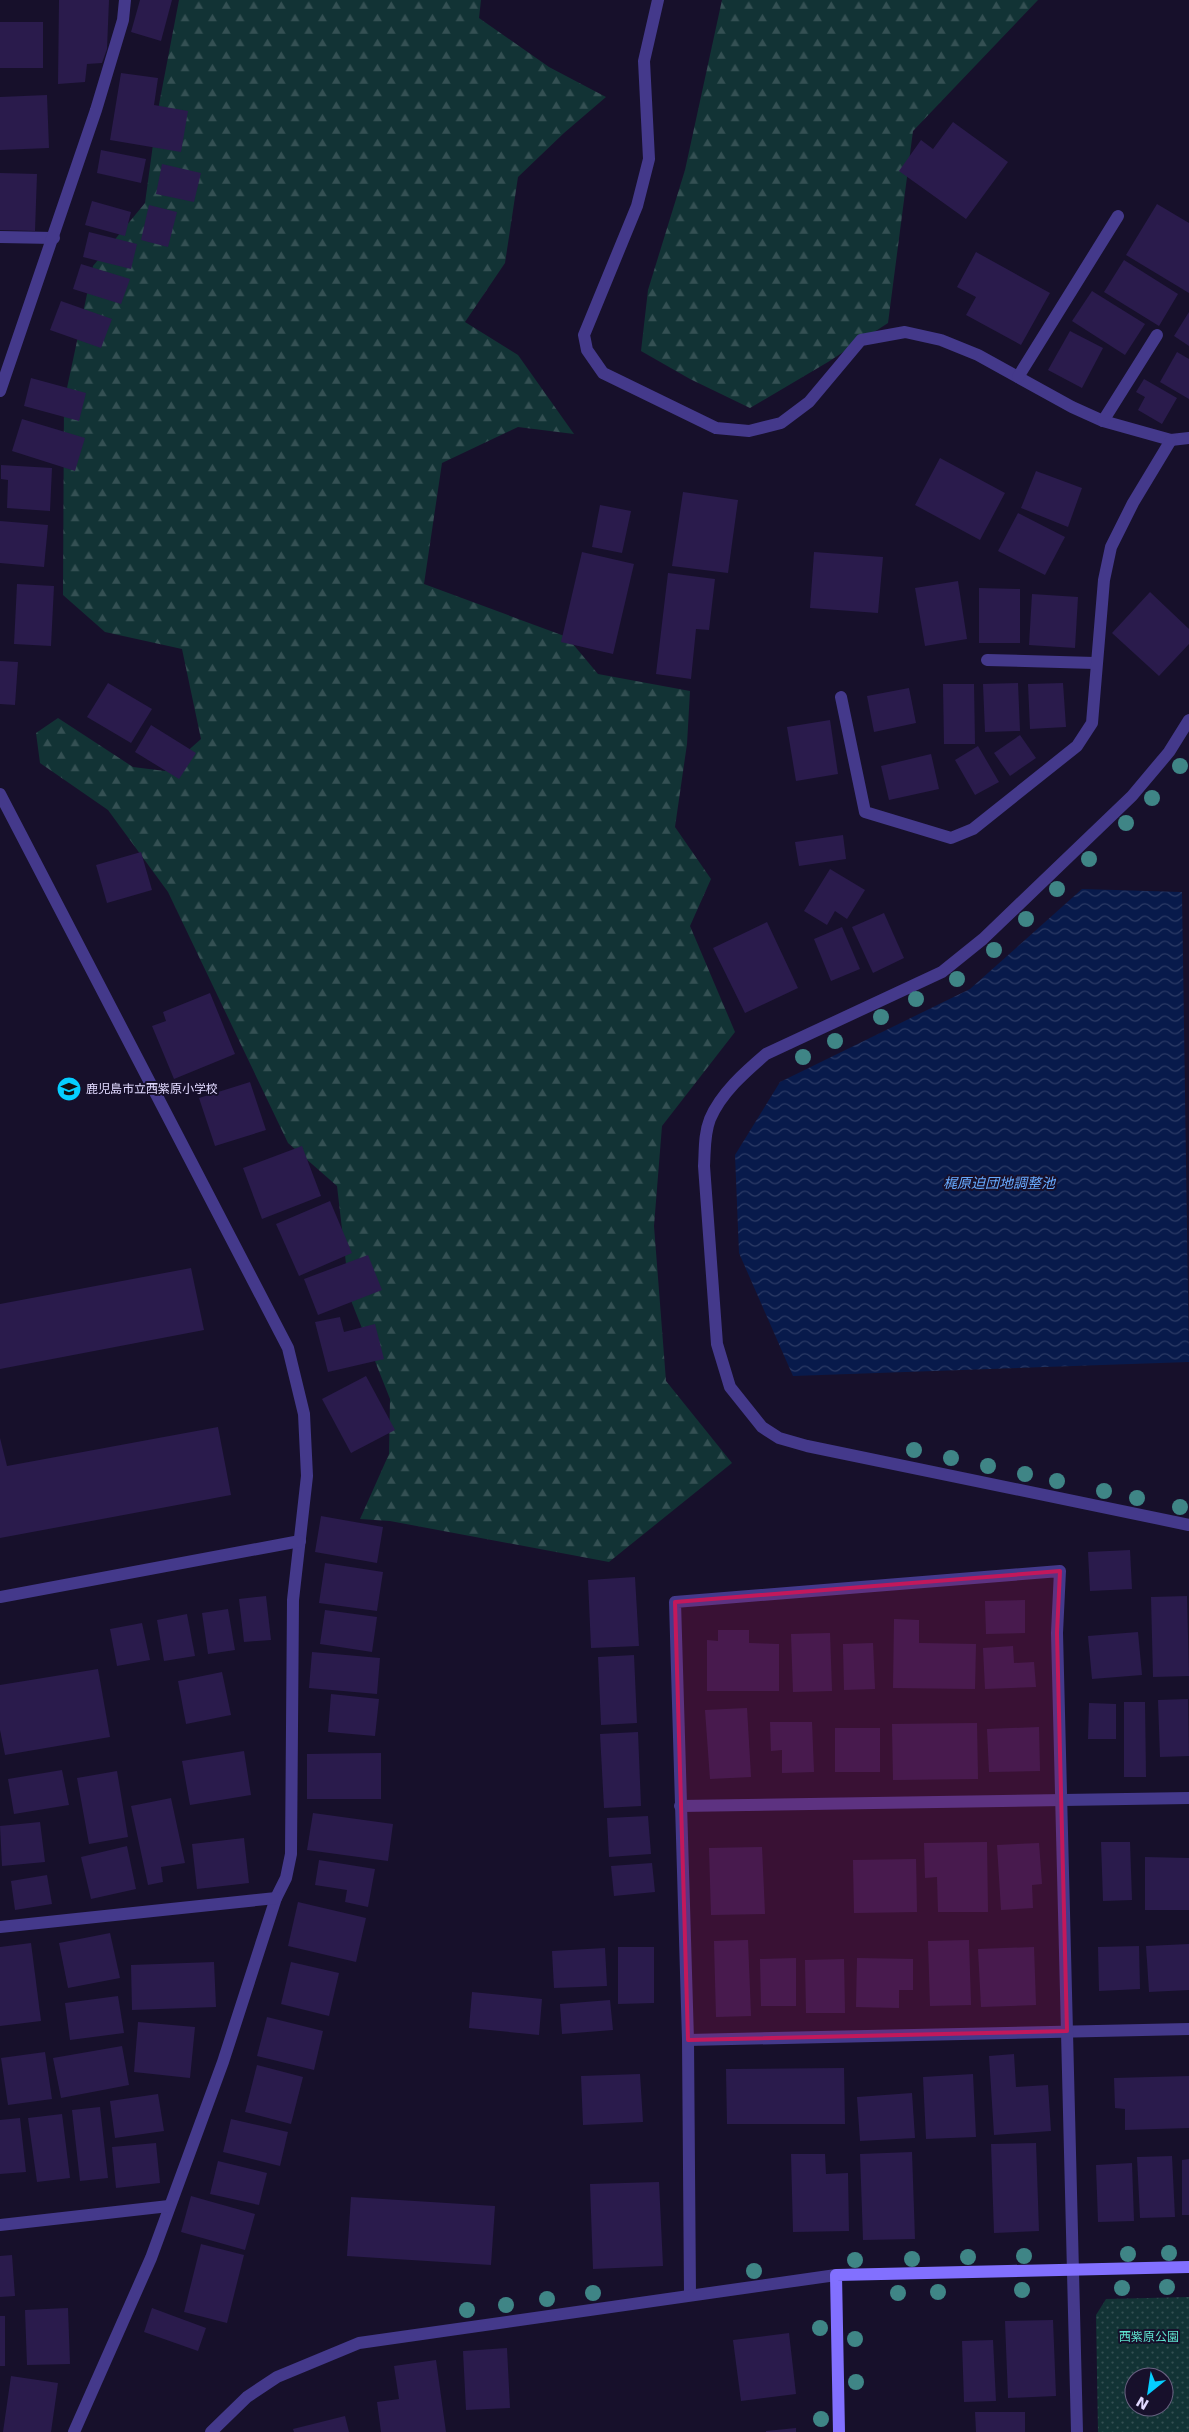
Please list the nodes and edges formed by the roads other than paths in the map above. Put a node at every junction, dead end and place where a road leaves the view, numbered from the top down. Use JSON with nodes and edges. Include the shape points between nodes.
{"nodes":[{"id":1,"x":125,"y":0,"type":"edge"},
{"id":2,"x":658,"y":0,"type":"edge"},
{"id":3,"x":1118,"y":216,"type":"dead end"},
{"id":4,"x":0,"y":237,"type":"edge"},
{"id":5,"x":54,"y":238,"type":"junction"},
{"id":6,"x":1157,"y":335,"type":"dead end"},
{"id":7,"x":1018,"y":377,"type":"junction"},
{"id":8,"x":0,"y":391,"type":"edge"},
{"id":9,"x":1103,"y":421,"type":"junction"},
{"id":10,"x":1189,"y":438,"type":"edge"},
{"id":11,"x":1171,"y":440,"type":"junction"},
{"id":12,"x":987,"y":660,"type":"dead end"},
{"id":13,"x":1096,"y":663,"type":"junction"},
{"id":14,"x":841,"y":696,"type":"dead end"},
{"id":15,"x":1189,"y":720,"type":"edge"},
{"id":16,"x":0,"y":794,"type":"edge"},
{"id":17,"x":1189,"y":1525,"type":"edge"},
{"id":18,"x":300,"y":1541,"type":"junction"},
{"id":19,"x":0,"y":1597,"type":"edge"},
{"id":20,"x":1189,"y":1798,"type":"edge"},
{"id":21,"x":1062,"y":1802,"type":"junction"},
{"id":22,"x":680,"y":1806,"type":"junction"},
{"id":23,"x":276,"y":1898,"type":"junction"},
{"id":24,"x":0,"y":1927,"type":"edge"},
{"id":25,"x":1189,"y":2029,"type":"edge"},
{"id":26,"x":1067,"y":2031,"type":"junction"},
{"id":27,"x":688,"y":2040,"type":"junction"},
{"id":28,"x":169,"y":2206,"type":"junction"},
{"id":29,"x":0,"y":2225,"type":"edge"},
{"id":30,"x":1189,"y":2267,"type":"edge"},
{"id":31,"x":1074,"y":2269,"type":"junction"},
{"id":32,"x":836,"y":2275,"type":"junction"},
{"id":33,"x":690,"y":2294,"type":"junction"},
{"id":34,"x":74,"y":2432,"type":"edge"},
{"id":35,"x":211,"y":2432,"type":"edge"},
{"id":36,"x":839,"y":2432,"type":"edge"},
{"id":37,"x":1078,"y":2432,"type":"edge"}],
"edges":[{"from":1,"to":5,"type":"street","via":[[123,20],[99,101]]},
{"from":2,"to":7,"type":"street","via":[[644,61],[649,159],[637,206],[584,335],[587,350],[603,372],[716,428],[748,431],[781,423],[809,402],[861,340],[905,332],[940,340],[978,355]]},
{"from":3,"to":7,"type":"street"},
{"from":4,"to":5,"type":"street"},
{"from":5,"to":8,"type":"street"},
{"from":6,"to":9,"type":"street"},
{"from":7,"to":9,"type":"street"},
{"from":9,"to":11,"type":"street"},
{"from":10,"to":11,"type":"street"},
{"from":11,"to":13,"type":"street","via":[[1111,547],[1104,580]]},
{"from":12,"to":13,"type":"street"},
{"from":13,"to":14,"type":"street","via":[[1092,723],[1077,746],[974,829],[951,838],[865,812]]},
{"from":15,"to":17,"type":"street","via":[[1169,752],[1132,796],[982,939],[942,972],[766,1054],[742,1074],[710,1119],[704,1166],[718,1344],[730,1387],[762,1427],[779,1438],[808,1446]]},
{"from":16,"to":18,"type":"street","via":[[288,1348],[304,1414],[307,1476]]},
{"from":18,"to":19,"type":"street"},
{"from":18,"to":23,"type":"street","via":[[293,1600],[291,1854],[286,1878]]},
{"from":20,"to":21,"type":"street"},
{"from":21,"to":22,"type":"street"},
{"from":21,"to":22,"type":"street","via":[[1056,1633],[1060,1571],[675,1602]]},
{"from":21,"to":26,"type":"street"},
{"from":22,"to":27,"type":"street"},
{"from":23,"to":24,"type":"street"},
{"from":23,"to":28,"type":"street","via":[[223,2062]]},
{"from":25,"to":26,"type":"street"},
{"from":26,"to":27,"type":"street"},
{"from":26,"to":31,"type":"street"},
{"from":27,"to":33,"type":"street"},
{"from":28,"to":29,"type":"street"},
{"from":28,"to":34,"type":"street","via":[[151,2258]]},
{"from":30,"to":31,"type":"street"},
{"from":31,"to":32,"type":"street"},
{"from":31,"to":37,"type":"street"},
{"from":32,"to":33,"type":"street"},
{"from":32,"to":36,"type":"street"},
{"from":33,"to":35,"type":"street","via":[[359,2343],[277,2377],[247,2397]]}]}
